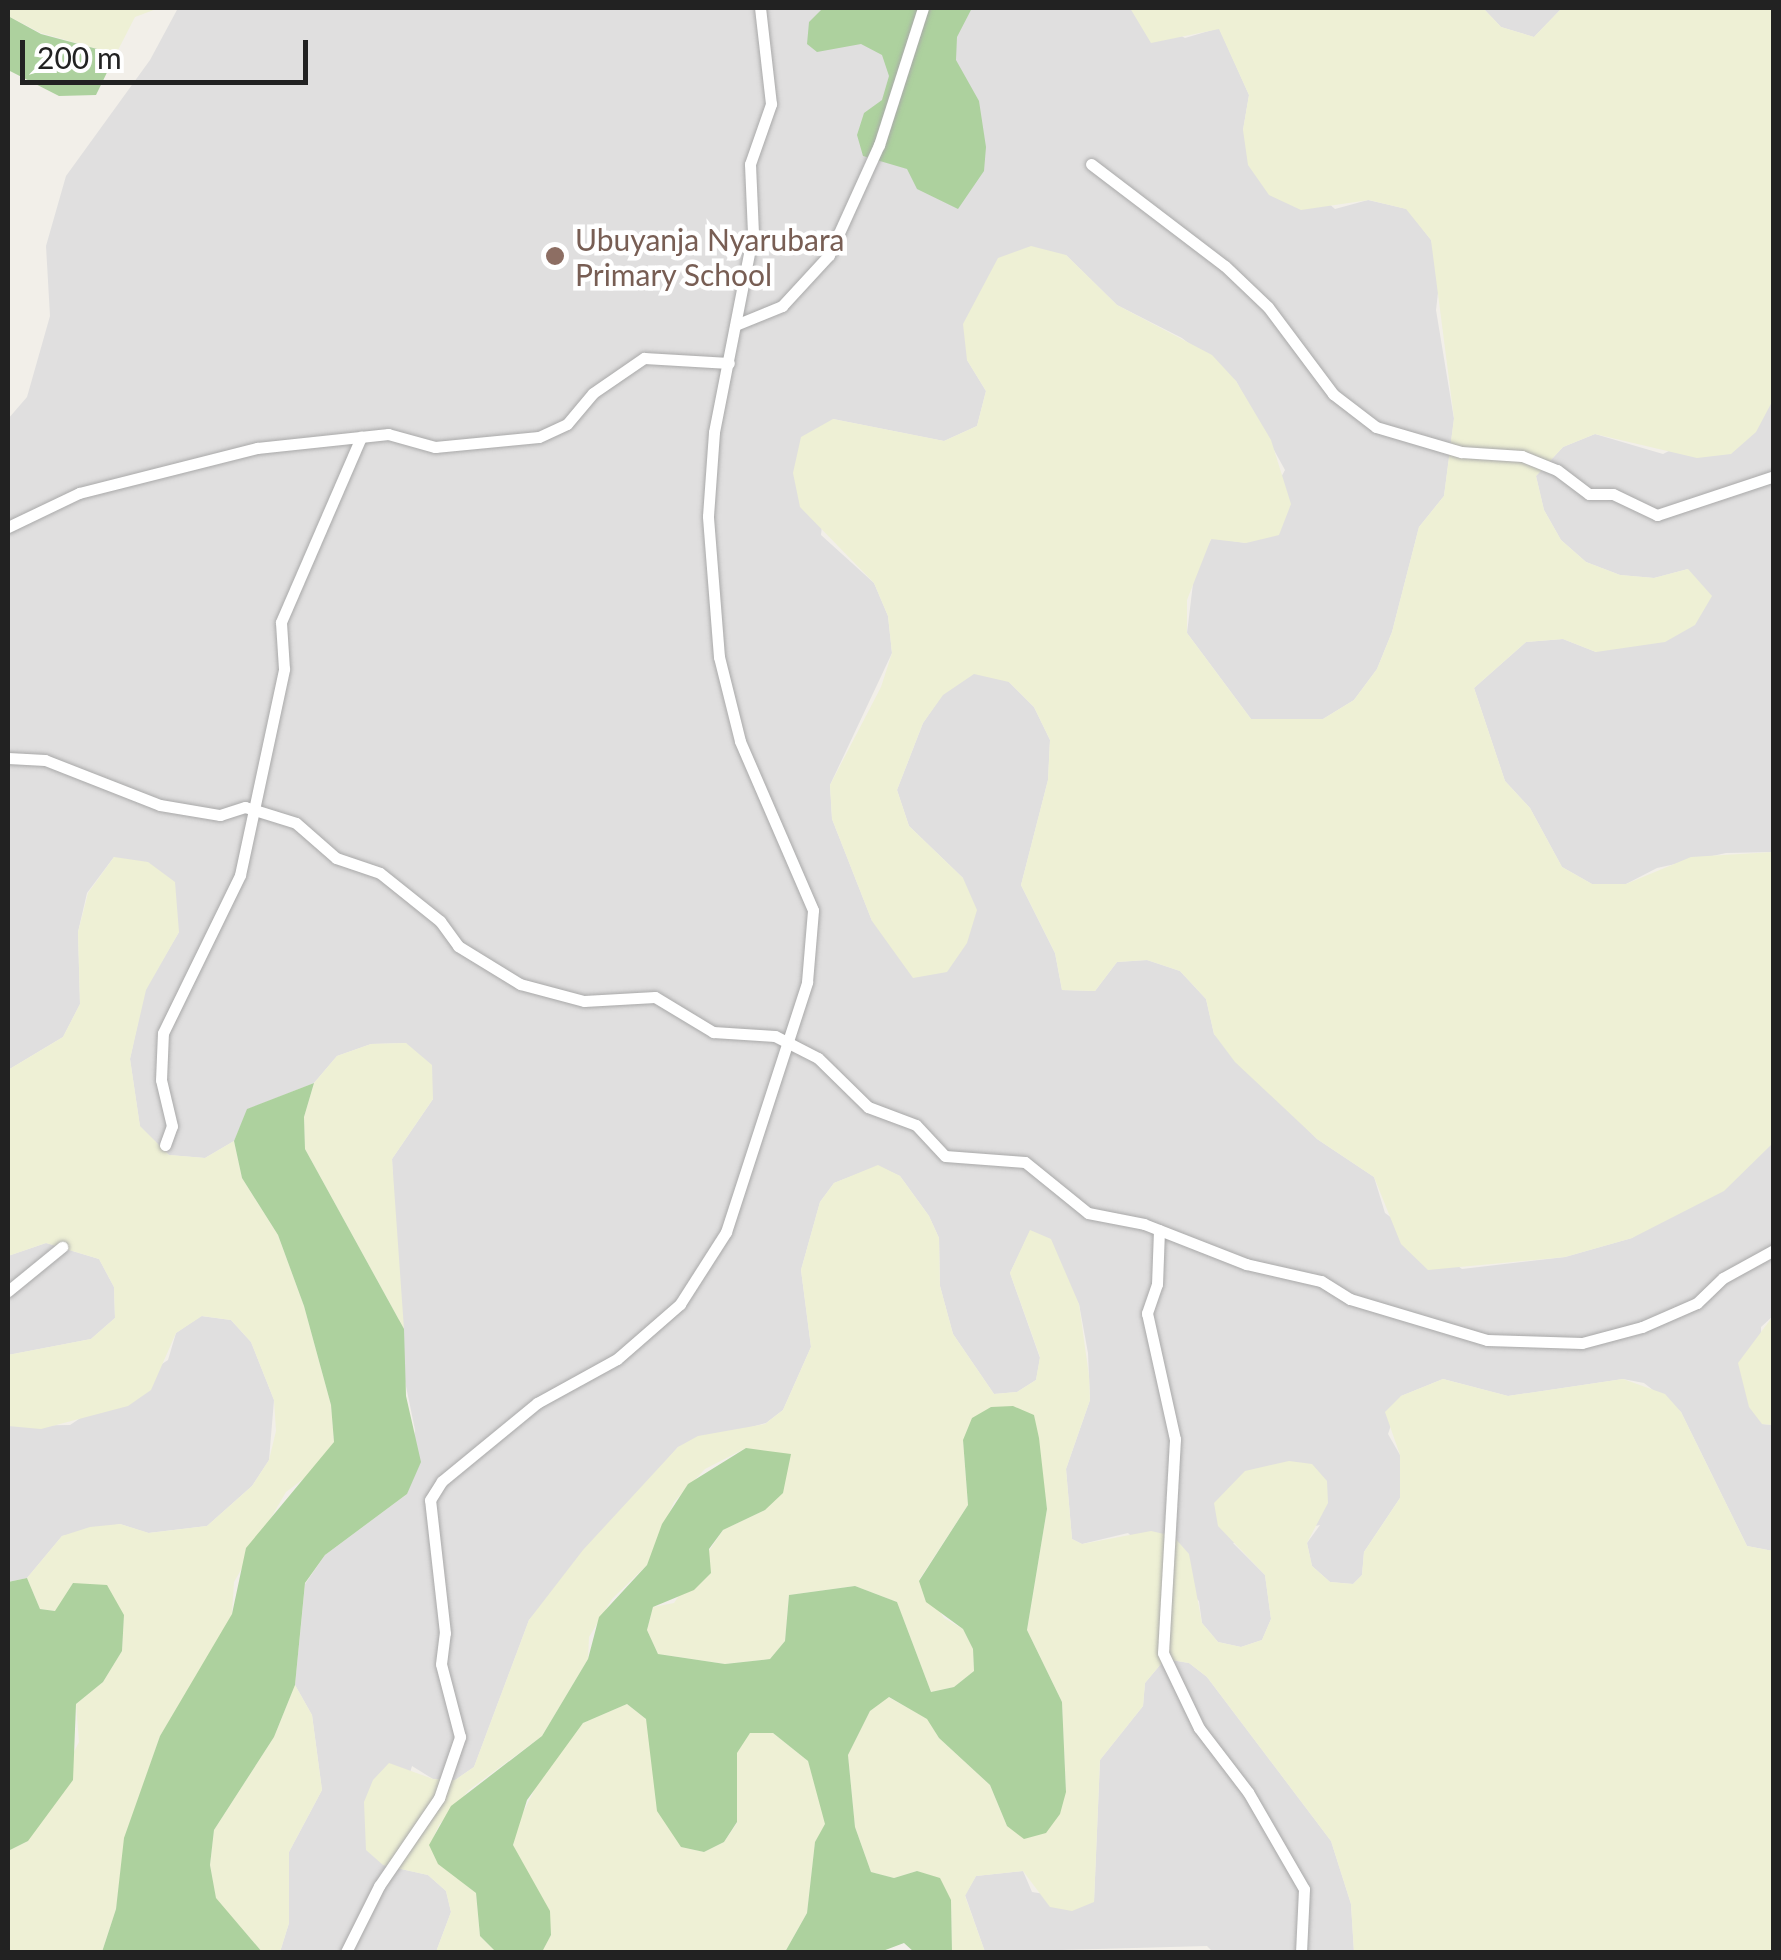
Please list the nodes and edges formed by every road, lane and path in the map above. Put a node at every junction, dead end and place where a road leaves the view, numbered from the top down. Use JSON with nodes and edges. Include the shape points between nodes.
{"nodes":[{"id":1,"x":760,"y":8,"type":"edge"},
{"id":2,"x":923,"y":8,"type":"edge"},
{"id":3,"x":1091,"y":164,"type":"dead end"},
{"id":4,"x":738,"y":324,"type":"junction"},
{"id":5,"x":729,"y":363,"type":"junction"},
{"id":6,"x":361,"y":437,"type":"junction"},
{"id":7,"x":1774,"y":476,"type":"edge"},
{"id":8,"x":8,"y":527,"type":"edge"},
{"id":9,"x":8,"y":758,"type":"edge"},
{"id":10,"x":254,"y":809,"type":"junction"},
{"id":11,"x":790,"y":1042,"type":"junction"},
{"id":12,"x":165,"y":1145,"type":"dead end"},
{"id":13,"x":1159,"y":1230,"type":"junction"},
{"id":14,"x":62,"y":1247,"type":"dead end"},
{"id":15,"x":1774,"y":1250,"type":"edge"},
{"id":16,"x":8,"y":1290,"type":"edge"},
{"id":17,"x":346,"y":1952,"type":"edge"},
{"id":18,"x":1301,"y":1952,"type":"edge"}],
"edges":[{"from":1,"to":4,"type":"street","via":[[771,104],[750,164],[753,233]]},
{"from":2,"to":4,"type":"street","via":[[879,145],[829,254],[782,306]]},
{"from":3,"to":7,"type":"street","via":[[1163,223],[1192,235],[1268,307],[1333,394],[1376,428],[1461,452],[1522,456],[1557,470],[1588,494],[1613,494],[1656,515]]},
{"from":4,"to":5,"type":"street"},
{"from":5,"to":6,"type":"street","via":[[644,358],[593,392],[567,424],[539,436],[435,447],[403,434]]},
{"from":5,"to":11,"type":"street","via":[[714,432],[708,516],[713,604],[740,741],[813,910],[808,982]]},
{"from":6,"to":8,"type":"street","via":[[257,448],[79,493]]},
{"from":6,"to":10,"type":"street","via":[[281,622],[284,670]]},
{"from":9,"to":10,"type":"street","via":[[45,760],[112,791],[200,814]]},
{"from":10,"to":11,"type":"street","via":[[296,823],[336,858],[380,873],[440,921],[458,946],[520,984],[584,1001],[655,997],[712,1032]]},
{"from":10,"to":12,"type":"street","via":[[240,875],[163,1033],[161,1080],[172,1126]]},
{"from":11,"to":13,"type":"street","via":[[818,1058],[868,1108],[916,1124],[944,1156],[1025,1162],[1088,1214]]},
{"from":11,"to":17,"type":"street","via":[[726,1232],[680,1304],[617,1359],[537,1403],[442,1481],[430,1500],[445,1632],[441,1664],[460,1736],[439,1798],[379,1886]]},
{"from":13,"to":15,"type":"street","via":[[1246,1264],[1321,1281],[1380,1308],[1531,1346],[1582,1343],[1642,1327],[1697,1303],[1724,1278]]},
{"from":13,"to":18,"type":"street","via":[[1157,1284],[1147,1314],[1175,1440],[1163,1653],[1199,1728],[1248,1792],[1304,1889]]},
{"from":14,"to":16,"type":"street"}]}
